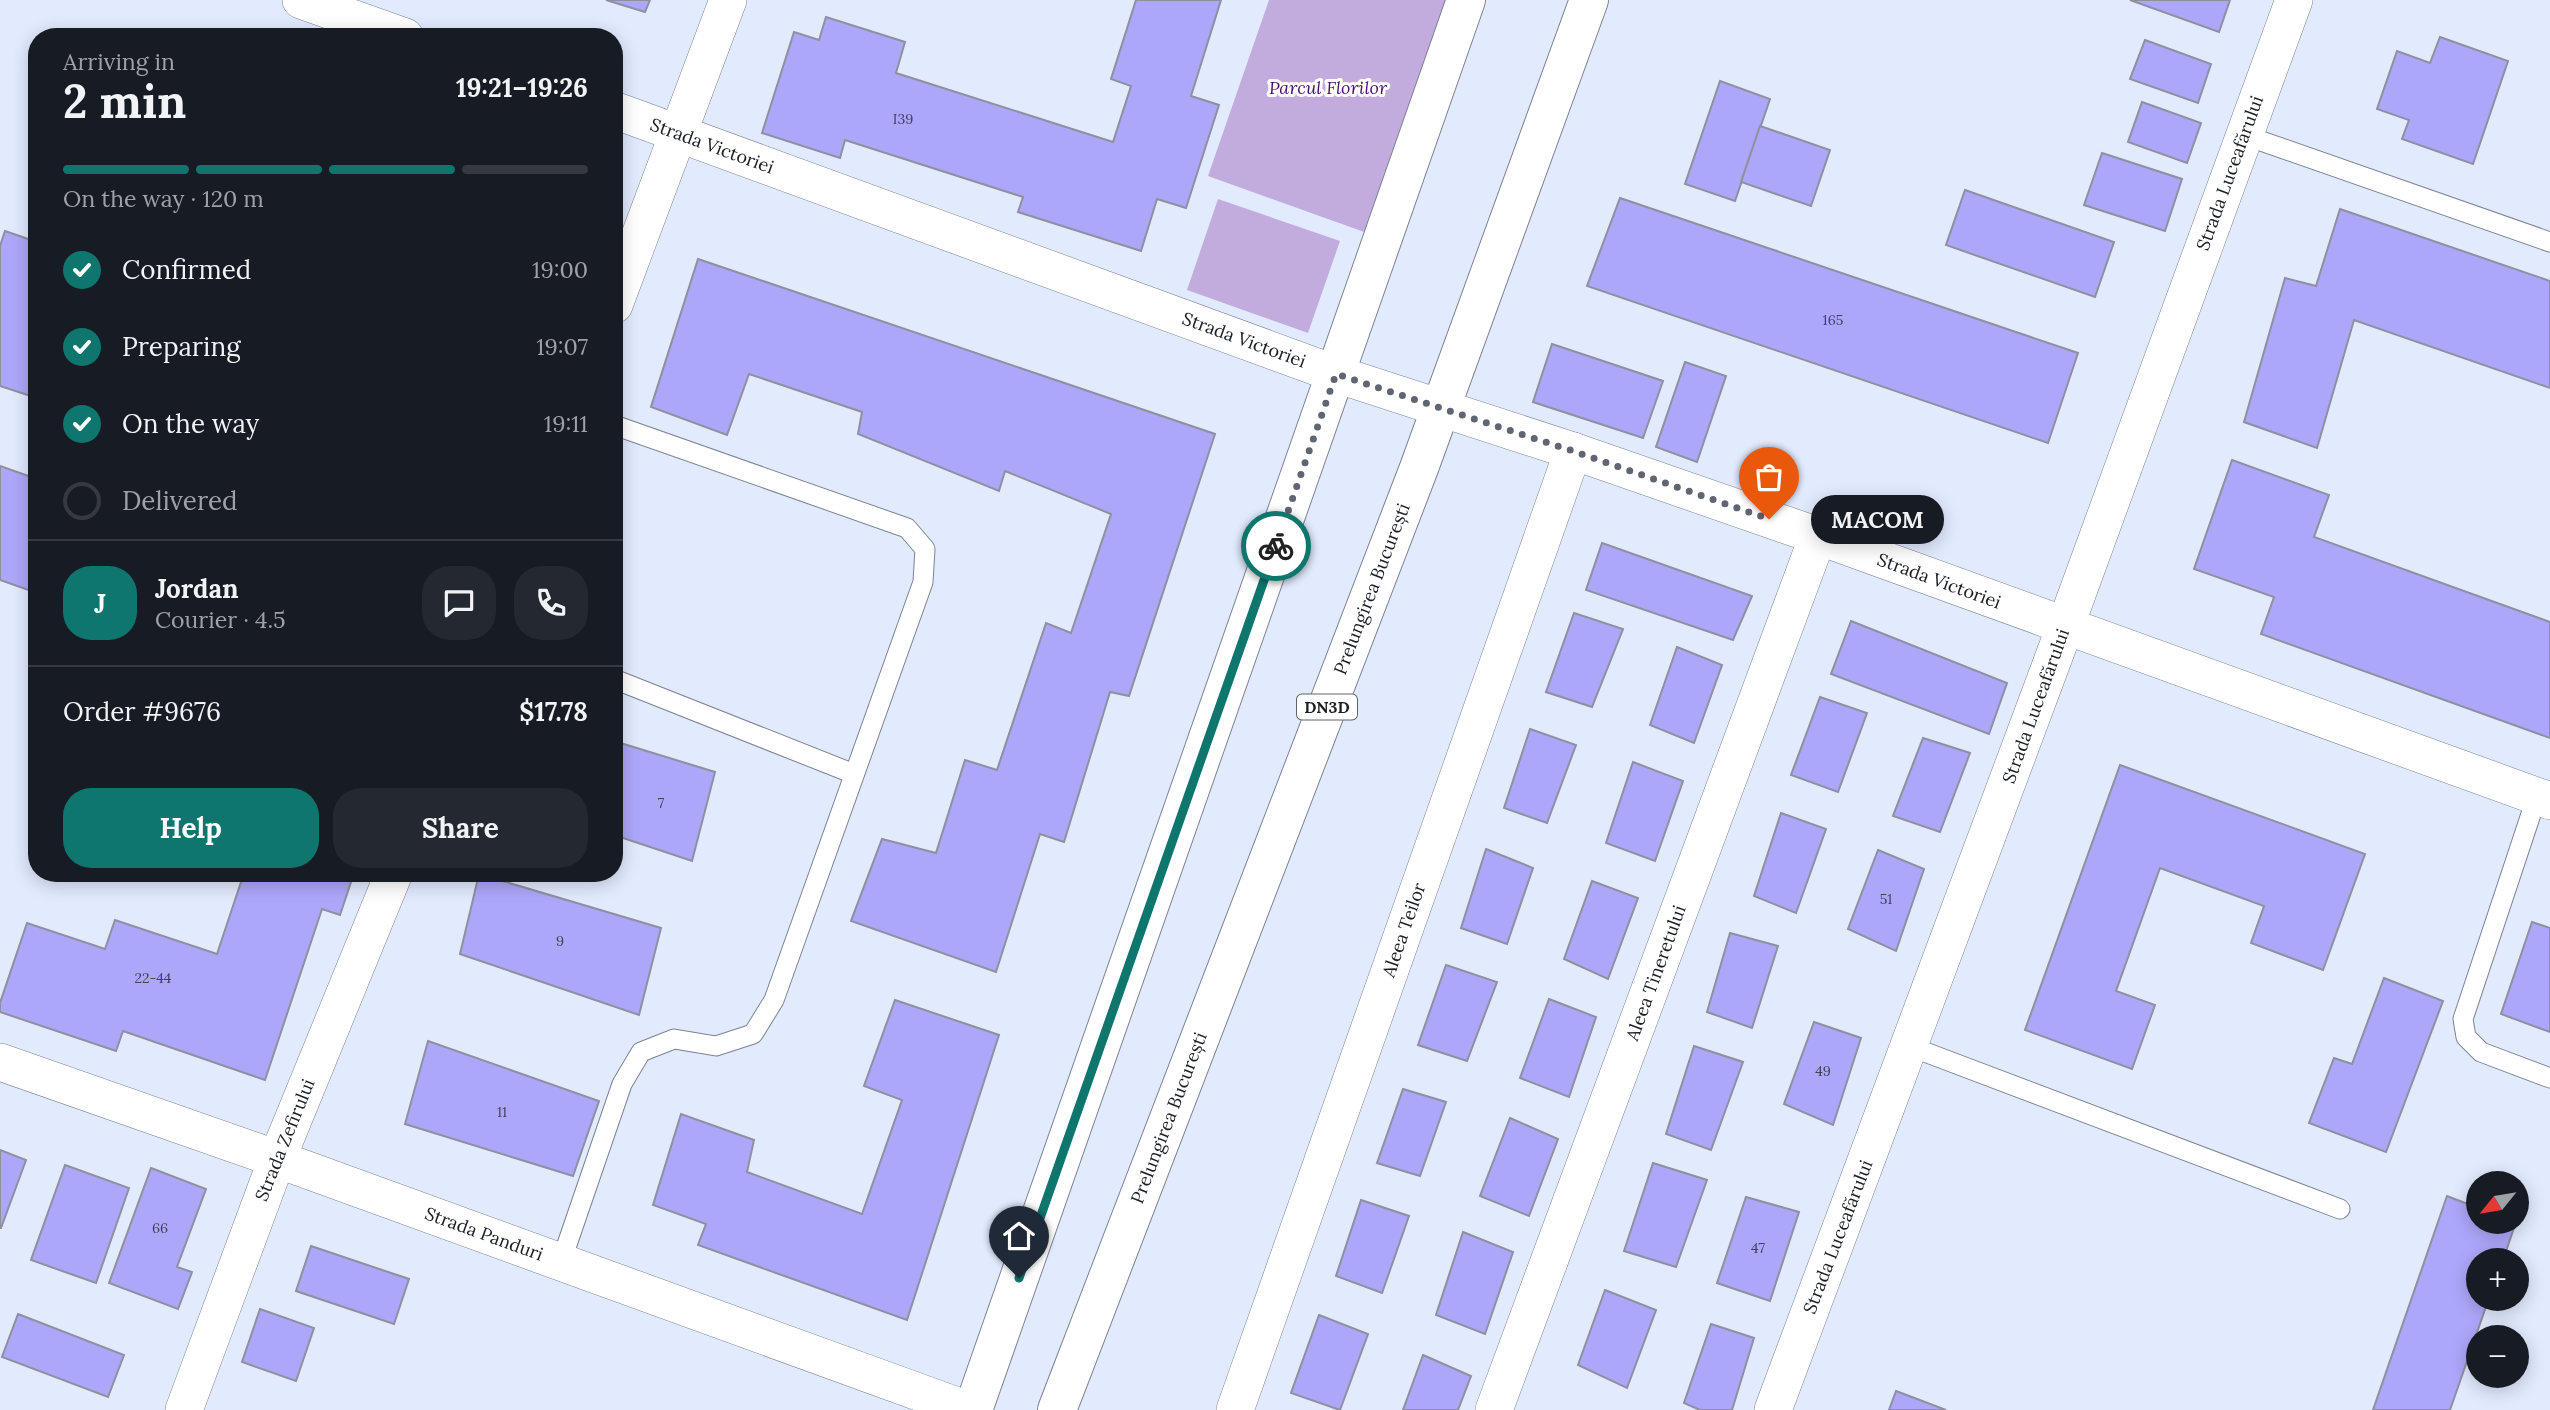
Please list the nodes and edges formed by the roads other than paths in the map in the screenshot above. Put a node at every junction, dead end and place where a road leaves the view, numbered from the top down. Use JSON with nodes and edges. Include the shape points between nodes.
{"nodes":[{"id":1,"x":301,"y":0,"type":"edge"},
{"id":2,"x":728,"y":0,"type":"edge"},
{"id":3,"x":1466,"y":0,"type":"edge"},
{"id":4,"x":1589,"y":0,"type":"edge"},
{"id":5,"x":2294,"y":0,"type":"edge"},
{"id":6,"x":380,"y":28,"type":"edge"},
{"id":7,"x":623,"y":113,"type":"edge"},
{"id":8,"x":677,"y":133,"type":"junction"},
{"id":9,"x":2244,"y":135,"type":"junction"},
{"id":10,"x":2550,"y":242,"type":"edge"},
{"id":11,"x":623,"y":280,"type":"edge"},
{"id":12,"x":1336,"y":374,"type":"junction"},
{"id":13,"x":1442,"y":407,"type":"junction"},
{"id":14,"x":623,"y":428,"type":"edge"},
{"id":15,"x":1573,"y":451,"type":"junction"},
{"id":16,"x":1818,"y":536,"type":"junction"},
{"id":17,"x":2065,"y":627,"type":"junction"},
{"id":18,"x":623,"y":683,"type":"edge"},
{"id":19,"x":854,"y":774,"type":"junction"},
{"id":20,"x":2544,"y":799,"type":"edge"},
{"id":21,"x":390,"y":882,"type":"edge"},
{"id":22,"x":1909,"y":1046,"type":"junction"},
{"id":23,"x":0,"y":1062,"type":"edge"},
{"id":24,"x":2550,"y":1078,"type":"edge"},
{"id":25,"x":276,"y":1159,"type":"junction"},
{"id":26,"x":2340,"y":1209,"type":"dead end"},
{"id":27,"x":561,"y":1262,"type":"junction"},
{"id":28,"x":184,"y":1410,"type":"edge"},
{"id":29,"x":968,"y":1410,"type":"edge"},
{"id":30,"x":973,"y":1410,"type":"edge"},
{"id":31,"x":1057,"y":1410,"type":"edge"},
{"id":32,"x":1235,"y":1410,"type":"edge"},
{"id":33,"x":1494,"y":1410,"type":"edge"},
{"id":34,"x":1773,"y":1410,"type":"edge"}],
"edges":[{"from":1,"to":6,"type":"street"},
{"from":2,"to":8,"type":"street"},
{"from":3,"to":12,"type":"main road"},
{"from":4,"to":13,"type":"main road","name":"Prelungirea București","number":"DN3D"},
{"from":5,"to":9,"type":"street","name":"Strada Luceafărului"},
{"from":7,"to":8,"type":"street","name":"Strada Victoriei"},
{"from":8,"to":11,"type":"street"},
{"from":8,"to":12,"type":"street","name":"Strada Victoriei"},
{"from":9,"to":10,"type":"lane"},
{"from":9,"to":17,"type":"street","name":"Strada Luceafărului"},
{"from":12,"to":13,"type":"street","name":"Strada Victoriei"},
{"from":12,"to":30,"type":"main road"},
{"from":13,"to":15,"type":"street","name":"Strada Victoriei"},
{"from":13,"to":31,"type":"main road","name":"Prelungirea București","number":"DN3D"},
{"from":14,"to":19,"type":"lane","via":[[907,528],[925,549],[923,582]]},
{"from":15,"to":16,"type":"street","name":"Strada Victoriei"},
{"from":15,"to":32,"type":"street","name":"Aleea Teilor"},
{"from":16,"to":17,"type":"street","name":"Strada Victoriei"},
{"from":16,"to":33,"type":"street","name":"Aleea Tineretului"},
{"from":17,"to":20,"type":"street","name":"Strada Victoriei"},
{"from":17,"to":22,"type":"street","name":"Strada Luceafărului"},
{"from":18,"to":19,"type":"lane"},
{"from":19,"to":27,"type":"lane","via":[[774,1000],[753,1034],[716,1046],[674,1039],[641,1052],[622,1084]]},
{"from":20,"to":24,"type":"lane","via":[[2463,1019],[2466,1037],[2481,1052]]},
{"from":21,"to":25,"type":"street","name":"Strada Zefirului"},
{"from":22,"to":26,"type":"lane"},
{"from":22,"to":34,"type":"street","name":"Strada Luceafărului"},
{"from":23,"to":25,"type":"street","name":"Strada Panduri"},
{"from":25,"to":27,"type":"street","name":"Strada Panduri"},
{"from":25,"to":28,"type":"street","name":"Strada Zefirului"},
{"from":27,"to":29,"type":"street","name":"Strada Panduri"}]}
